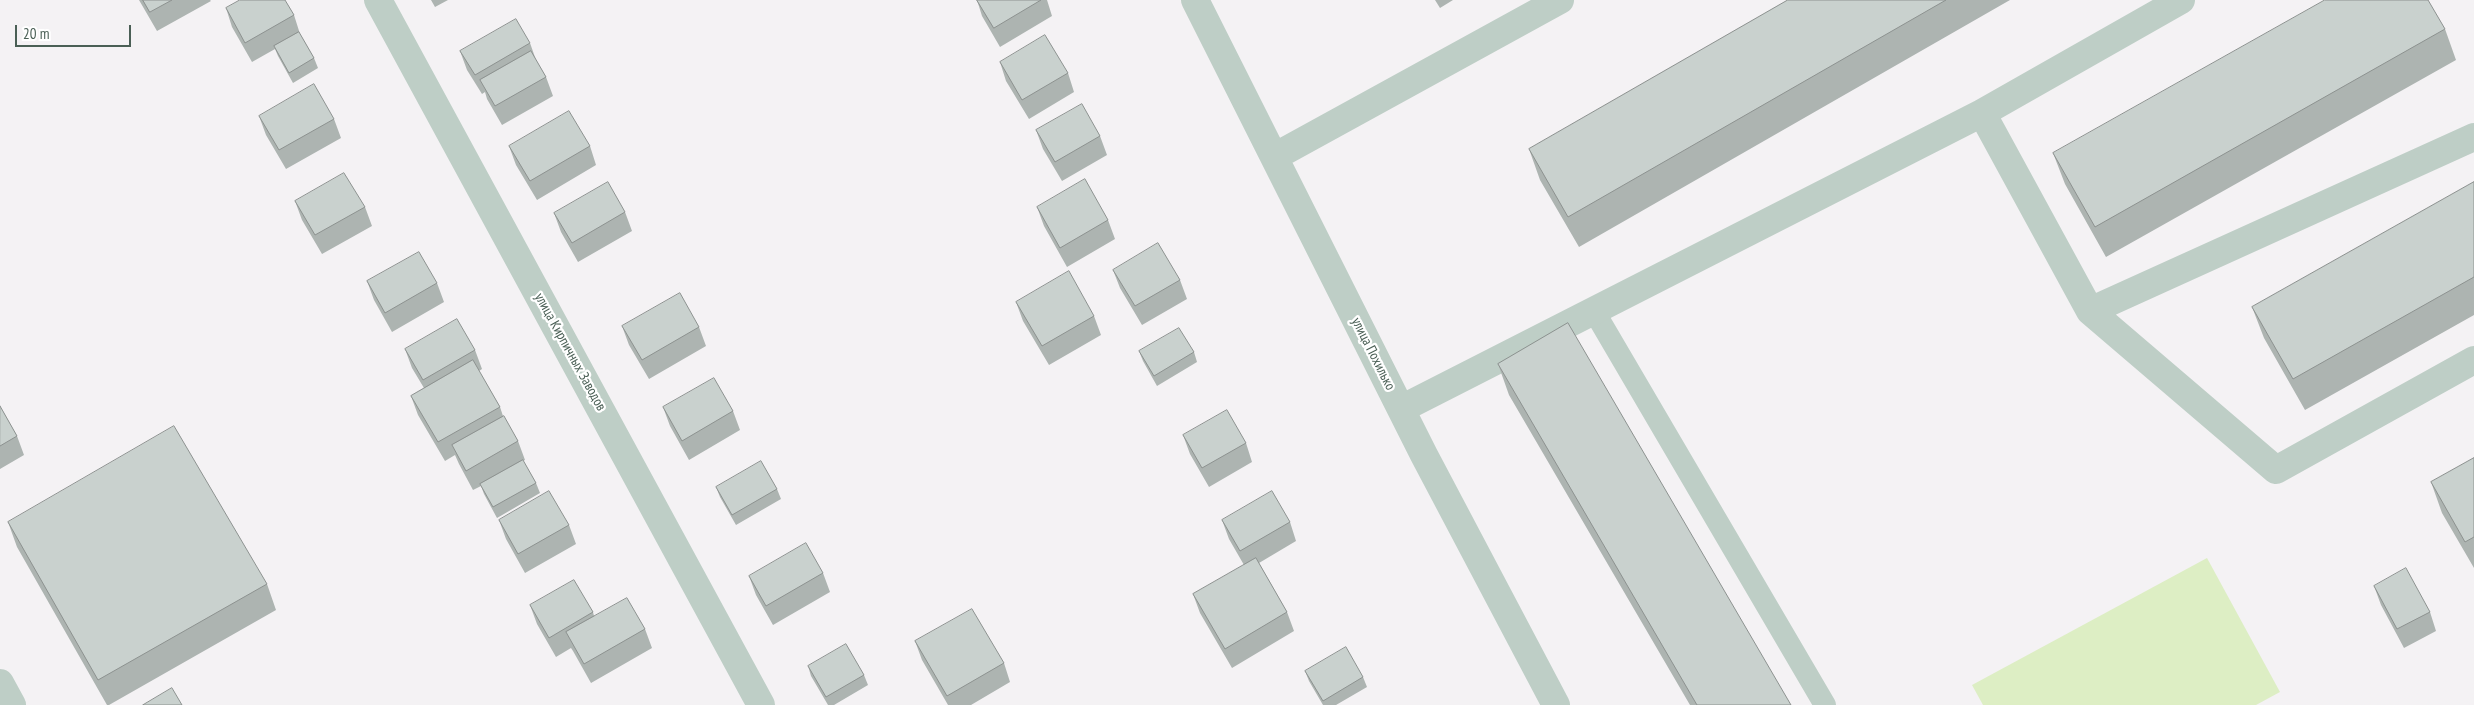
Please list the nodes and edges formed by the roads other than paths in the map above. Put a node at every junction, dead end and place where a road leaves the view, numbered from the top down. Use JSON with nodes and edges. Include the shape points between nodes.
{"nodes":[{"id":1,"x":378,"y":0,"type":"edge"},
{"id":2,"x":1195,"y":0,"type":"edge"},
{"id":3,"x":1560,"y":0,"type":"edge"},
{"id":4,"x":2181,"y":0,"type":"edge"},
{"id":5,"x":1982,"y":113,"type":"junction"},
{"id":6,"x":2474,"y":138,"type":"edge"},
{"id":7,"x":1274,"y":157,"type":"junction"},
{"id":8,"x":1594,"y":311,"type":"junction"},
{"id":9,"x":2090,"y":311,"type":"junction"},
{"id":10,"x":2474,"y":360,"type":"edge"},
{"id":11,"x":1401,"y":409,"type":"junction"},
{"id":12,"x":0,"y":683,"type":"edge"},
{"id":13,"x":12,"y":705,"type":"edge"},
{"id":14,"x":761,"y":705,"type":"edge"},
{"id":15,"x":1556,"y":705,"type":"edge"},
{"id":16,"x":1825,"y":705,"type":"edge"}],
"edges":[{"from":1,"to":14,"type":"street","name":"улица Кирпичных Заводов"},
{"from":2,"to":7,"type":"street","name":"улица Похилько"},
{"from":3,"to":7,"type":"street"},
{"from":4,"to":5,"type":"street"},
{"from":5,"to":8,"type":"street"},
{"from":5,"to":9,"type":"street"},
{"from":6,"to":9,"type":"street"},
{"from":7,"to":11,"type":"street","name":"улица Похилько"},
{"from":8,"to":11,"type":"street"},
{"from":8,"to":16,"type":"lane"},
{"from":9,"to":10,"type":"street","via":[[2276,470]]},
{"from":11,"to":15,"type":"street","name":"улица Похилько"},
{"from":12,"to":13,"type":"street"}]}
